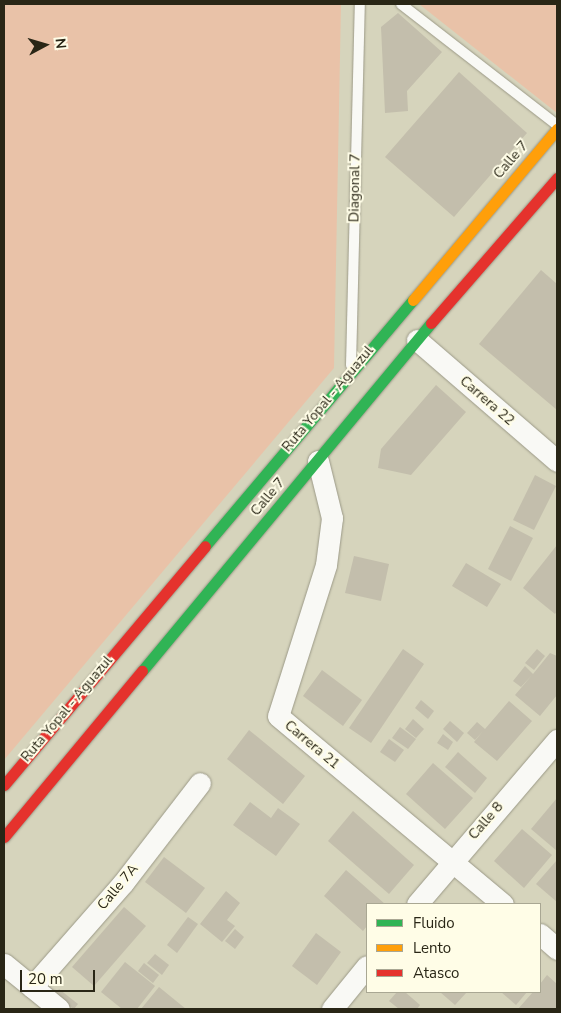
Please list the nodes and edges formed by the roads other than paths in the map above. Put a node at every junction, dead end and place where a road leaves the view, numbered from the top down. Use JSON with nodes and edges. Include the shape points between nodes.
{"nodes":[{"id":1,"x":360,"y":4,"type":"edge"},
{"id":2,"x":401,"y":4,"type":"edge"},
{"id":3,"x":557,"y":125,"type":"edge"},
{"id":4,"x":557,"y":129,"type":"edge"},
{"id":5,"x":557,"y":178,"type":"edge"},
{"id":6,"x":418,"y":340,"type":"junction"},
{"id":7,"x":351,"y":371,"type":"junction"},
{"id":8,"x":318,"y":461,"type":"junction"},
{"id":9,"x":557,"y":461,"type":"edge"},
{"id":10,"x":557,"y":740,"type":"edge"},
{"id":11,"x":200,"y":783,"type":"dead end"},
{"id":12,"x":4,"y":785,"type":"edge"},
{"id":13,"x":4,"y":837,"type":"edge"},
{"id":14,"x":452,"y":861,"type":"junction"},
{"id":15,"x":418,"y":903,"type":"edge"},
{"id":16,"x":502,"y":903,"type":"edge"},
{"id":17,"x":541,"y":935,"type":"edge"},
{"id":18,"x":557,"y":949,"type":"edge"},
{"id":19,"x":4,"y":964,"type":"edge"},
{"id":20,"x":366,"y":967,"type":"edge"},
{"id":21,"x":32,"y":987,"type":"junction"},
{"id":22,"x":59,"y":1009,"type":"edge"},
{"id":23,"x":332,"y":1009,"type":"edge"}],
"edges":[{"from":1,"to":7,"type":"lane","name":"Diagonal 7"},
{"from":2,"to":3,"type":"lane"},
{"from":4,"to":7,"type":"lane","name":"Ruta Yopal - Aguazul"},
{"from":5,"to":6,"type":"main road","name":"Calle 7"},
{"from":6,"to":8,"type":"main road","name":"Calle 7"},
{"from":6,"to":9,"type":"street","name":"Carrera 22"},
{"from":7,"to":12,"type":"lane","name":"Ruta Yopal - Aguazul"},
{"from":8,"to":13,"type":"main road","name":"Calle 7"},
{"from":8,"to":14,"type":"street","name":"Carrera 21","via":[[332,518],[326,565],[278,716]]},
{"from":10,"to":14,"type":"street","name":"Calle 8"},
{"from":11,"to":21,"type":"street","name":"Calle 7A","via":[[123,883]]},
{"from":14,"to":15,"type":"street","name":"Calle 8"},
{"from":14,"to":16,"type":"street","name":"Carrera 21"},
{"from":17,"to":18,"type":"street"},
{"from":19,"to":21,"type":"street"},
{"from":20,"to":23,"type":"street"},
{"from":21,"to":22,"type":"street"}]}
